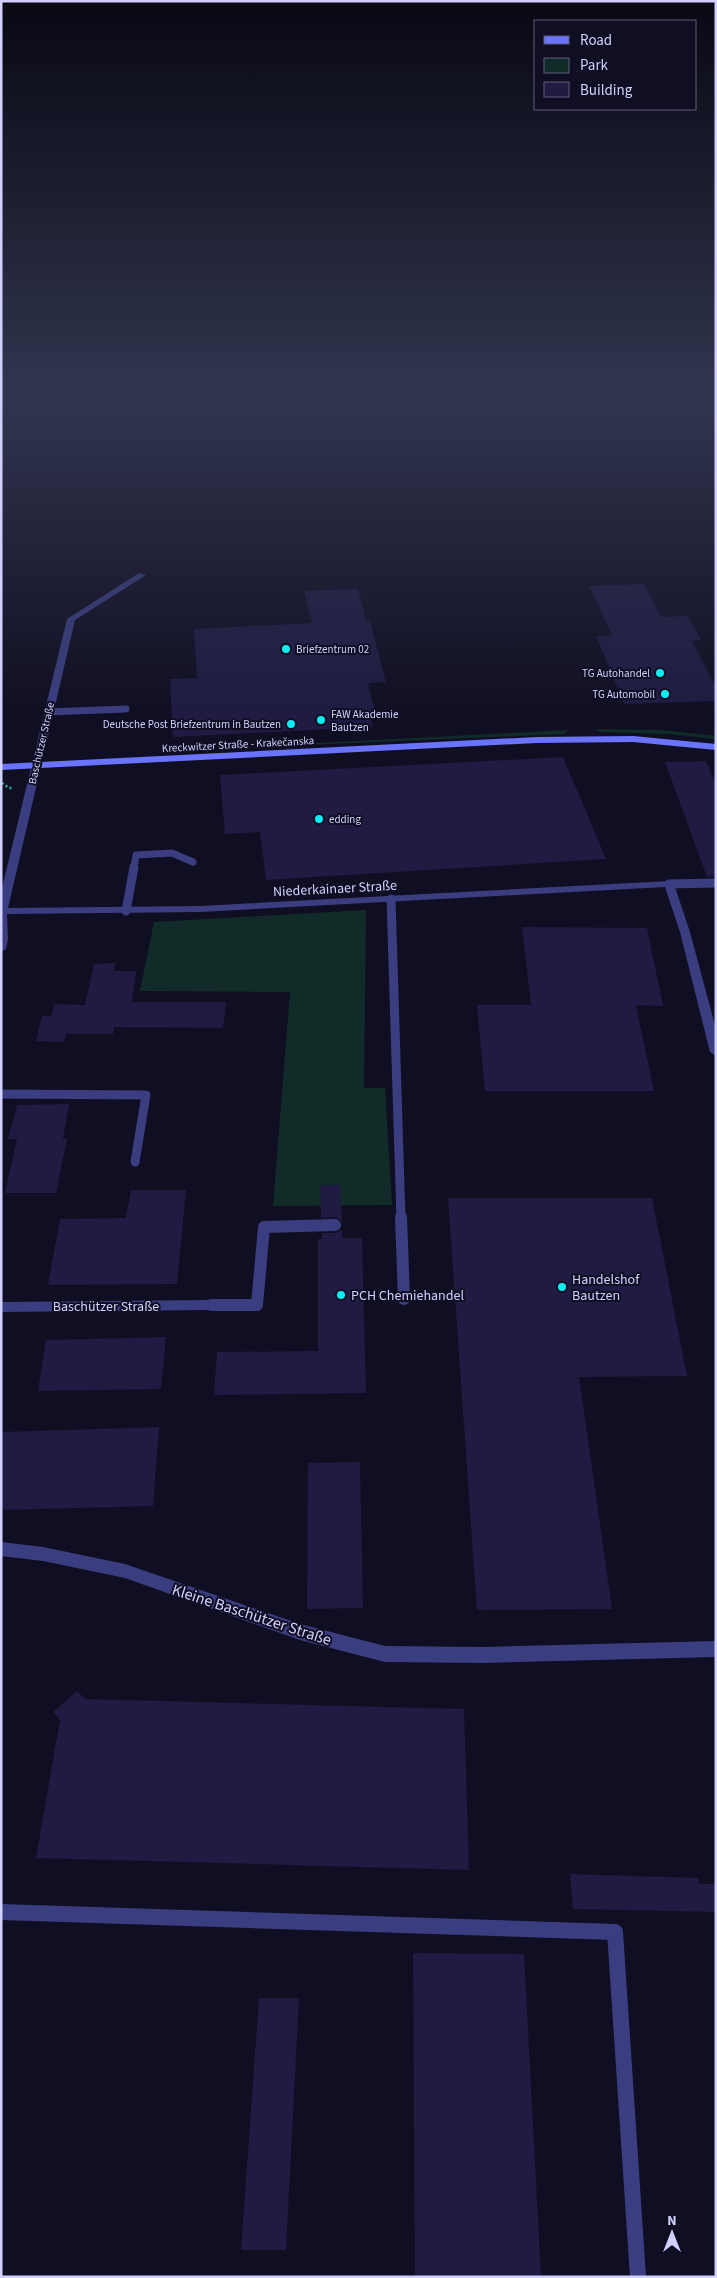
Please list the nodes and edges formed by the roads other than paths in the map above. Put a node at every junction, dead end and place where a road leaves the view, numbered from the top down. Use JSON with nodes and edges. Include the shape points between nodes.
{"nodes":[{"id":1,"x":142,"y":575,"type":"dead end"},
{"id":2,"x":126,"y":709,"type":"dead end"},
{"id":3,"x":48,"y":712,"type":"junction"},
{"id":4,"x":716,"y":746,"type":"edge"},
{"id":5,"x":36,"y":766,"type":"junction"},
{"id":6,"x":1,"y":767,"type":"edge"},
{"id":7,"x":193,"y":862,"type":"dead end"},
{"id":8,"x":716,"y":883,"type":"edge"},
{"id":9,"x":669,"y":884,"type":"junction"},
{"id":10,"x":391,"y":899,"type":"junction"},
{"id":11,"x":2,"y":911,"type":"edge"},
{"id":12,"x":126,"y":911,"type":"junction"},
{"id":13,"x":1,"y":949,"type":"edge"},
{"id":14,"x":712,"y":1019,"type":"edge"},
{"id":15,"x":716,"y":1052,"type":"edge"},
{"id":16,"x":1,"y":1094,"type":"edge"},
{"id":17,"x":135,"y":1162,"type":"dead end"},
{"id":18,"x":335,"y":1225,"type":"dead end"},
{"id":19,"x":404,"y":1299,"type":"dead end"},
{"id":20,"x":211,"y":1305,"type":"joint"},
{"id":21,"x":1,"y":1307,"type":"edge"},
{"id":22,"x":1,"y":1550,"type":"edge"},
{"id":23,"x":716,"y":1649,"type":"edge"},
{"id":24,"x":1,"y":1912,"type":"edge"},
{"id":25,"x":638,"y":2277,"type":"edge"}],
"edges":[{"from":1,"to":3,"type":"street","name":"Baschützer Straße","via":[[71,619]]},
{"from":2,"to":3,"type":"lane"},
{"from":3,"to":5,"type":"street","name":"Baschützer Straße"},
{"from":4,"to":5,"type":"street","name":"Kreckwitzer Straße - Krakečanska","via":[[633,738],[537,740]]},
{"from":5,"to":6,"type":"street","name":"Kreckwitzer Straße - Krakečanska"},
{"from":5,"to":11,"type":"street","name":"Baschützer Straße"},
{"from":7,"to":12,"type":"lane","via":[[172,853],[136,855]]},
{"from":8,"to":9,"type":"lane"},
{"from":9,"to":10,"type":"street","name":"Niederkainaer Straße"},
{"from":9,"to":14,"type":"street"},
{"from":10,"to":12,"type":"street","name":"Niederkainaer Straße"},
{"from":10,"to":19,"type":"lane"},
{"from":11,"to":12,"type":"street","name":"Niederkainaer Straße"},
{"from":11,"to":13,"type":"street","name":"Baschützer Straße"},
{"from":14,"to":15,"type":"street"},
{"from":16,"to":17,"type":"lane","via":[[146,1095]]},
{"from":18,"to":20,"type":"lane","via":[[264,1226],[257,1305]]},
{"from":20,"to":21,"type":"street","name":"Baschützer Straße"},
{"from":22,"to":23,"type":"street","name":"Kleine Baschützer Straße","via":[[42,1554],[125,1571],[300,1632],[386,1654]]},
{"from":24,"to":25,"type":"lane","via":[[615,1932]]}]}
